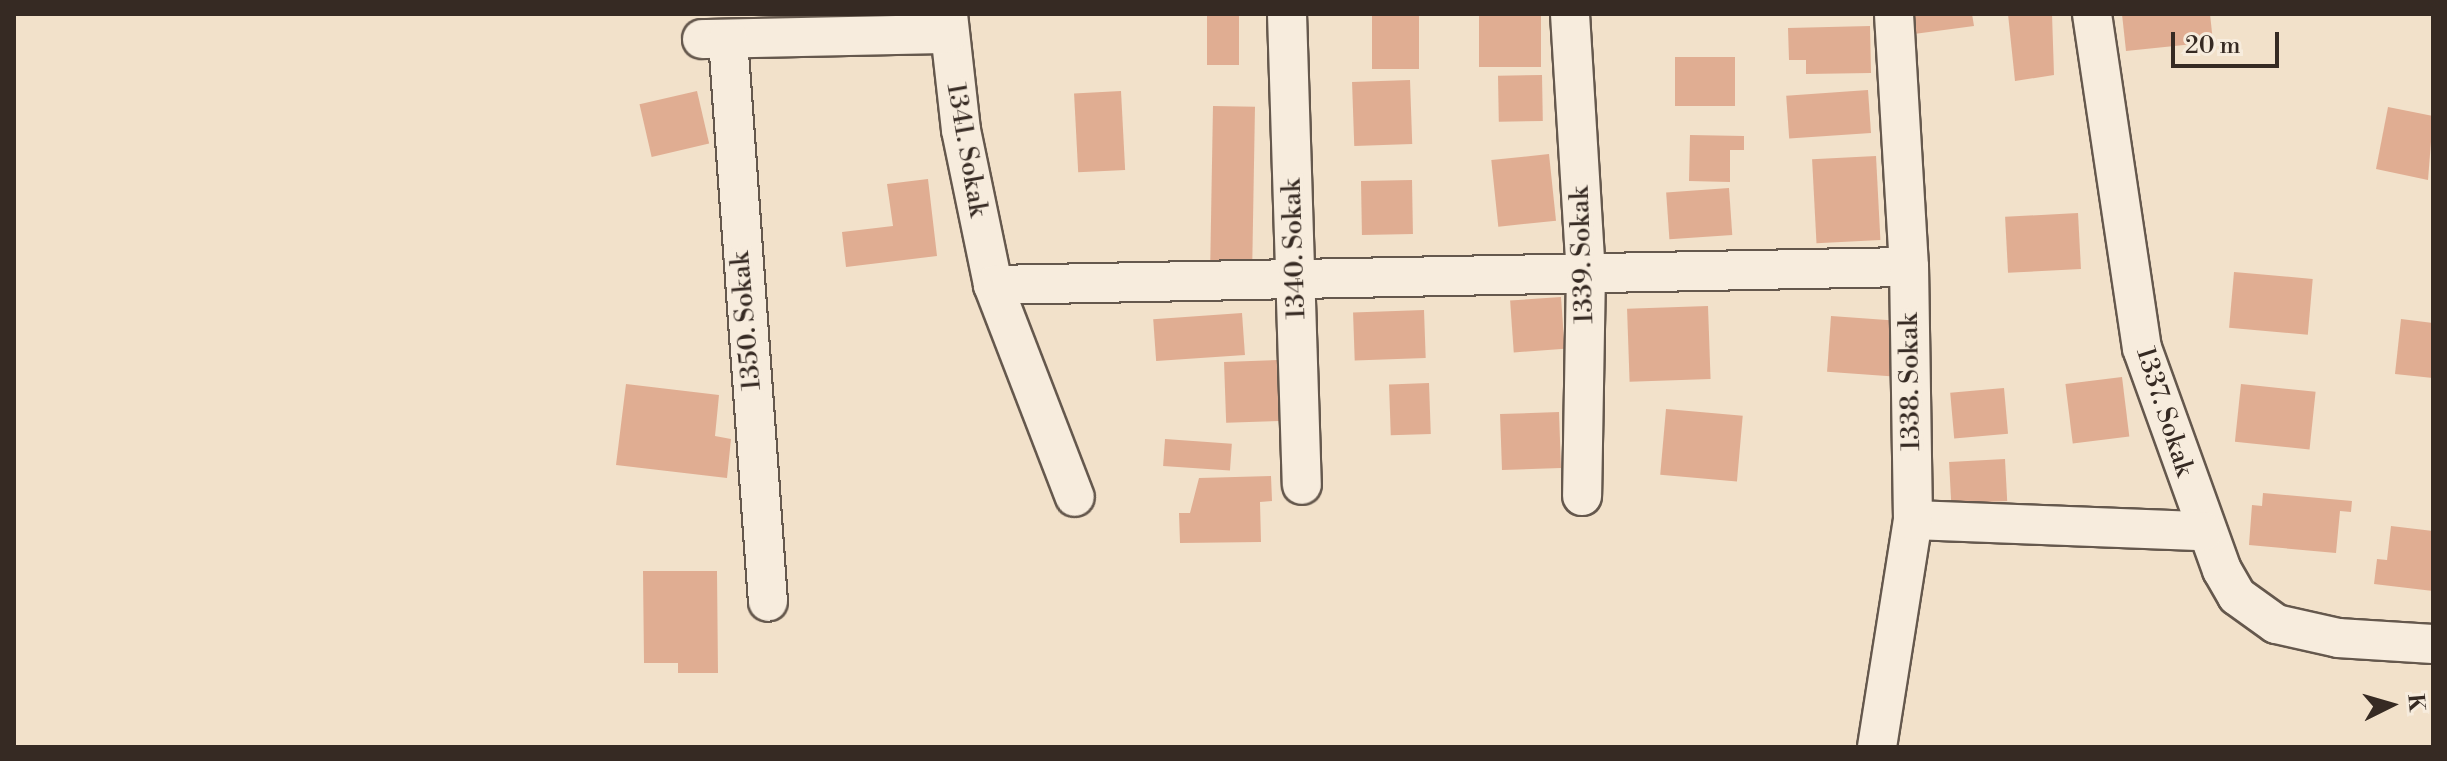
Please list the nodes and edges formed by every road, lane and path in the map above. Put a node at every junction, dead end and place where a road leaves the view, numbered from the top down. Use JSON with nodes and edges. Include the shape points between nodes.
{"nodes":[{"id":1,"x":1287,"y":14,"type":"edge"},
{"id":2,"x":1570,"y":14,"type":"edge"},
{"id":3,"x":1894,"y":14,"type":"edge"},
{"id":4,"x":2092,"y":14,"type":"edge"},
{"id":5,"x":948,"y":24,"type":"edge"},
{"id":6,"x":769,"y":26,"type":"edge"},
{"id":7,"x":1909,"y":267,"type":"junction"},
{"id":8,"x":1586,"y":272,"type":"junction"},
{"id":9,"x":1295,"y":284,"type":"junction"},
{"id":10,"x":993,"y":285,"type":"junction"},
{"id":11,"x":1302,"y":485,"type":"dead end"},
{"id":12,"x":1582,"y":496,"type":"dead end"},
{"id":13,"x":1075,"y":497,"type":"dead end"},
{"id":14,"x":1913,"y":520,"type":"junction"},
{"id":15,"x":2204,"y":531,"type":"junction"},
{"id":16,"x":768,"y":602,"type":"dead end"},
{"id":17,"x":2433,"y":644,"type":"edge"},
{"id":18,"x":1877,"y":747,"type":"edge"}],
"edges":[{"from":1,"to":9,"type":"street","name":"1340. Sokak"},
{"from":2,"to":8,"type":"street","name":"1339. Sokak"},
{"from":3,"to":7,"type":"street","name":"1338. Sokak"},
{"from":4,"to":15,"type":"street","name":"1337. Sokak","via":[[2126,280]]},
{"from":5,"to":6,"type":"street"},
{"from":5,"to":10,"type":"street","name":"1341. Sokak"},
{"from":6,"to":16,"type":"street","name":"1350. Sokak","via":[[715,39]]},
{"from":7,"to":8,"type":"street"},
{"from":7,"to":14,"type":"street","name":"1338. Sokak"},
{"from":8,"to":9,"type":"street"},
{"from":8,"to":12,"type":"street","name":"1339. Sokak"},
{"from":9,"to":10,"type":"street"},
{"from":9,"to":11,"type":"street","name":"1340. Sokak"},
{"from":10,"to":13,"type":"street","name":"1341. Sokak"},
{"from":14,"to":15,"type":"street"},
{"from":14,"to":18,"type":"street","name":"1338. Sokak"},
{"from":15,"to":17,"type":"street","name":"1337. Sokak","via":[[2237,596],[2276,624],[2338,638]]}]}
